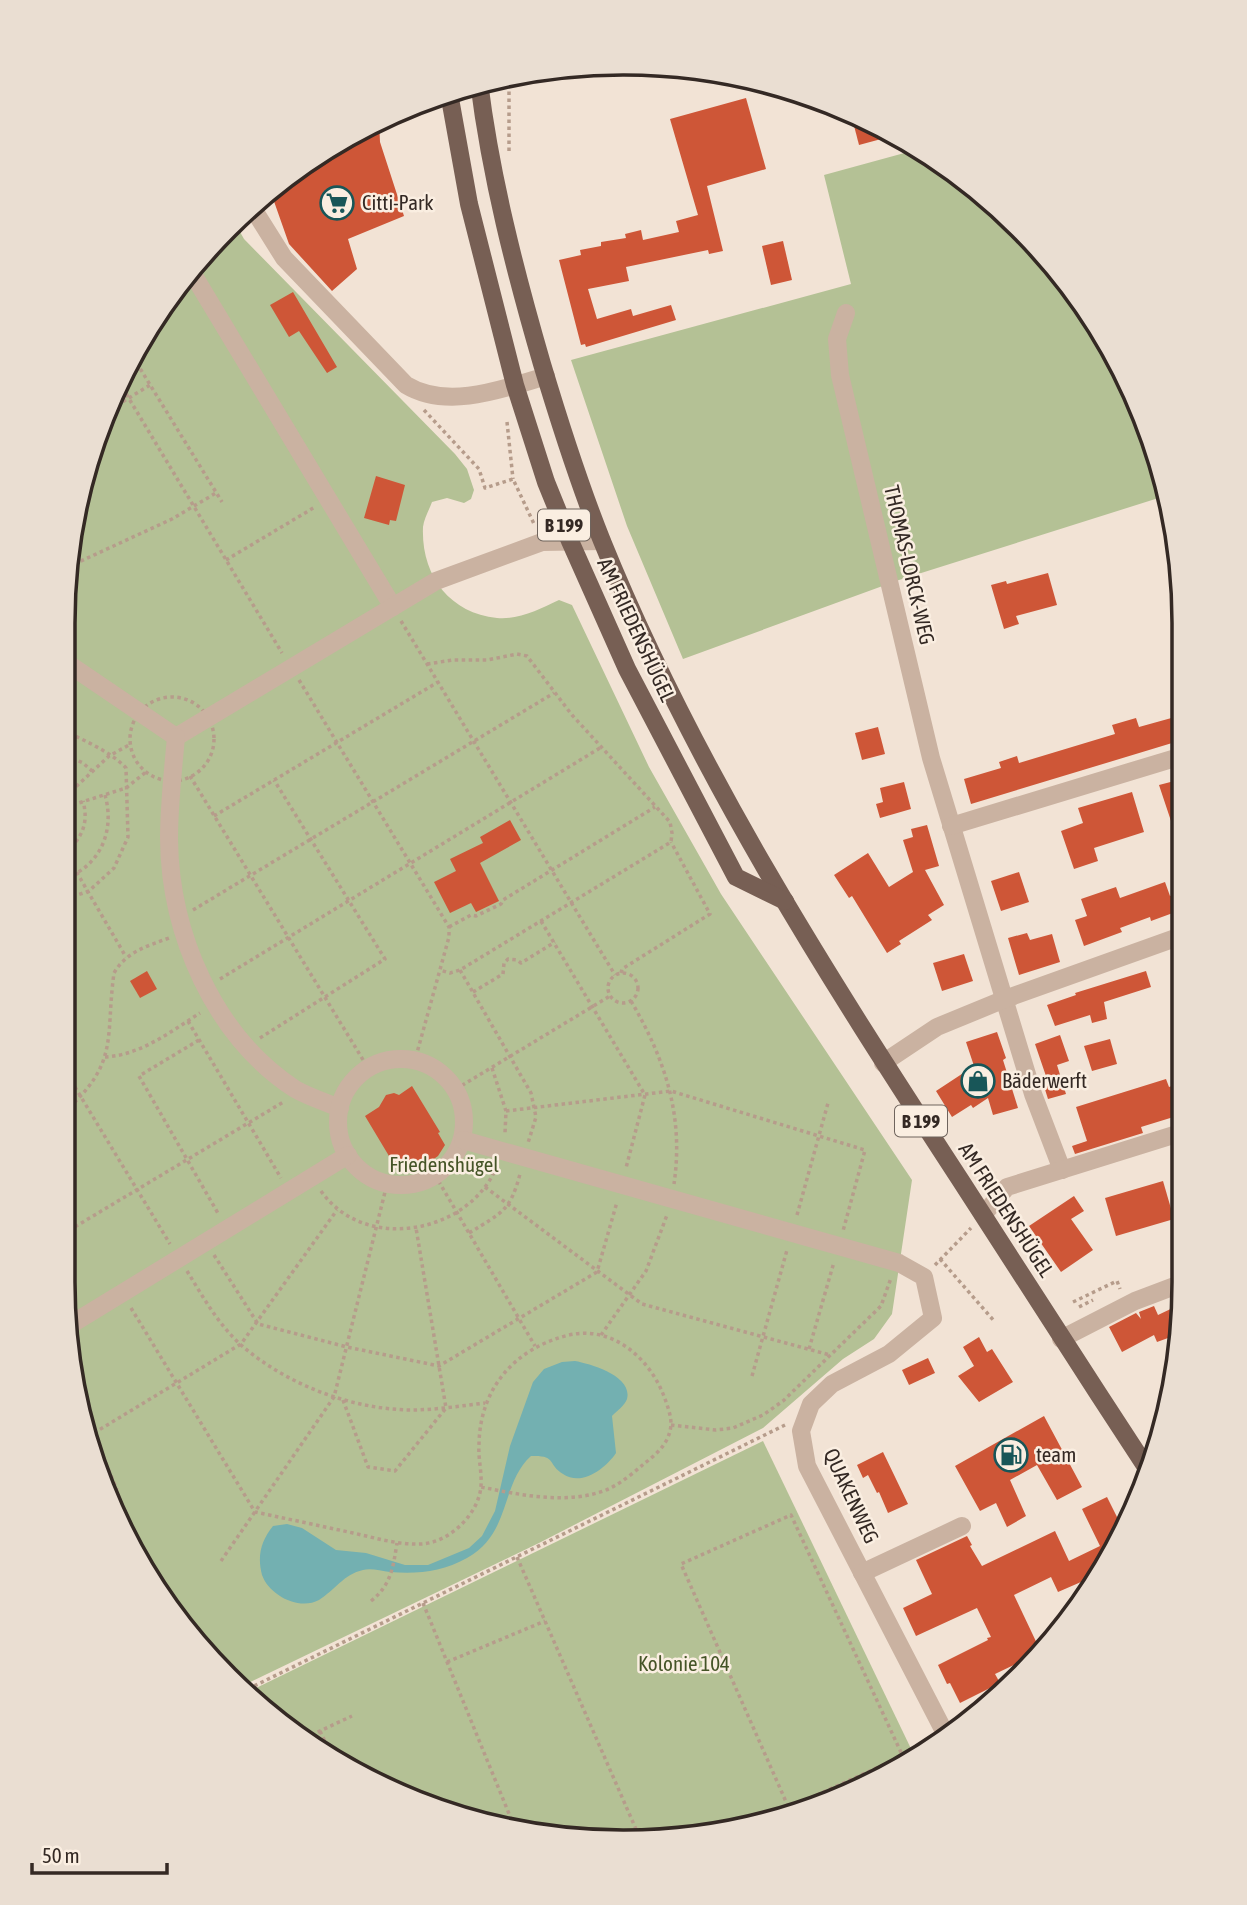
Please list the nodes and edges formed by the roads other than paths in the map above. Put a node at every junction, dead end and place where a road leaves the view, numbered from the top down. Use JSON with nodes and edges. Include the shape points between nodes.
{"nodes":[{"id":1,"x":480,"y":95,"type":"edge"},
{"id":2,"x":451,"y":103,"type":"edge"},
{"id":3,"x":257,"y":215,"type":"edge"},
{"id":4,"x":197,"y":280,"type":"edge"},
{"id":5,"x":846,"y":313,"type":"dead end"},
{"id":6,"x":546,"y":376,"type":"junction"},
{"id":7,"x":515,"y":385,"type":"junction"},
{"id":8,"x":570,"y":541,"type":"junction"},
{"id":9,"x":602,"y":541,"type":"junction"},
{"id":10,"x":393,"y":607,"type":"junction"},
{"id":11,"x":75,"y":668,"type":"edge"},
{"id":12,"x":176,"y":737,"type":"junction"},
{"id":13,"x":1172,"y":759,"type":"edge"},
{"id":14,"x":951,"y":826,"type":"junction"},
{"id":15,"x":785,"y":901,"type":"junction"},
{"id":16,"x":1172,"y":939,"type":"edge"},
{"id":17,"x":1005,"y":999,"type":"junction"},
{"id":18,"x":883,"y":1063,"type":"junction"},
{"id":19,"x":340,"y":1108,"type":"junction"},
{"id":20,"x":1172,"y":1136,"type":"edge"},
{"id":21,"x":463,"y":1140,"type":"junction"},
{"id":22,"x":348,"y":1155,"type":"junction"},
{"id":23,"x":1062,"y":1170,"type":"junction"},
{"id":24,"x":983,"y":1215,"type":"junction"},
{"id":25,"x":1172,"y":1287,"type":"edge"},
{"id":26,"x":76,"y":1321,"type":"edge"},
{"id":27,"x":1061,"y":1339,"type":"junction"},
{"id":28,"x":1142,"y":1460,"type":"edge"},
{"id":29,"x":962,"y":1526,"type":"dead end"},
{"id":30,"x":862,"y":1573,"type":"junction"},
{"id":31,"x":942,"y":1727,"type":"edge"}],
"edges":[{"from":1,"to":6,"type":"main road","name":"AM FRIEDENSHÜGEL","number":"B 199","via":[[501,216]]},
{"from":2,"to":7,"type":"main road","name":"AM FRIEDENSHÜGEL","number":"B 199","via":[[468,204]]},
{"from":3,"to":7,"type":"street","via":[[284,258],[406,385],[434,397]]},
{"from":4,"to":10,"type":"street"},
{"from":5,"to":14,"type":"street","name":"THOMAS-LORCK-WEG","via":[[836,339],[839,375]]},
{"from":6,"to":7,"type":"street"},
{"from":6,"to":9,"type":"main road","name":"AM FRIEDENSHÜGEL","number":"B 199"},
{"from":7,"to":8,"type":"main road","name":"AM FRIEDENSHÜGEL","number":"B 199"},
{"from":8,"to":9,"type":"street"},
{"from":8,"to":10,"type":"street","via":[[542,541],[436,581]]},
{"from":8,"to":15,"type":"main road","name":"AM FRIEDENSHÜGEL","number":"B 199","via":[[627,669],[736,877]]},
{"from":9,"to":15,"type":"main road","name":"AM FRIEDENSHÜGEL","number":"B 199","via":[[659,668]]},
{"from":10,"to":12,"type":"street"},
{"from":11,"to":12,"type":"street"},
{"from":12,"to":19,"type":"street","via":[[169,840],[174,891],[206,987],[247,1046],[272,1071],[296,1090]]},
{"from":13,"to":14,"type":"street"},
{"from":14,"to":17,"type":"street","name":"THOMAS-LORCK-WEG"},
{"from":15,"to":18,"type":"main road","name":"AM FRIEDENSHÜGEL","number":"B 199"},
{"from":16,"to":17,"type":"street"},
{"from":17,"to":18,"type":"street","via":[[937,1027]]},
{"from":17,"to":23,"type":"street","name":"THOMAS-LORCK-WEG"},
{"from":18,"to":24,"type":"main road","name":"AM FRIEDENSHÜGEL","number":"B 199"},
{"from":19,"to":21,"type":"street","via":[[350,1085],[368,1068],[391,1059],[415,1060],[438,1070],[456,1089],[464,1111]]},
{"from":19,"to":22,"type":"street","via":[[339,1132]]},
{"from":20,"to":23,"type":"street"},
{"from":21,"to":22,"type":"street","via":[[435,1175],[412,1184],[387,1184],[365,1173]]},
{"from":21,"to":30,"type":"street","name":"QUAKENWEG","via":[[895,1262],[925,1277],[933,1318],[889,1354],[832,1384],[811,1404],[801,1431],[807,1466]]},
{"from":22,"to":26,"type":"street"},
{"from":23,"to":24,"type":"street","via":[[1007,1187]]},
{"from":24,"to":27,"type":"main road","name":"AM FRIEDENSHÜGEL","number":"B 199"},
{"from":25,"to":27,"type":"street"},
{"from":27,"to":28,"type":"main road","name":"AM FRIEDENSHÜGEL","number":"B 199"},
{"from":29,"to":30,"type":"street"},
{"from":30,"to":31,"type":"street","name":"QUAKENWEG"}]}
